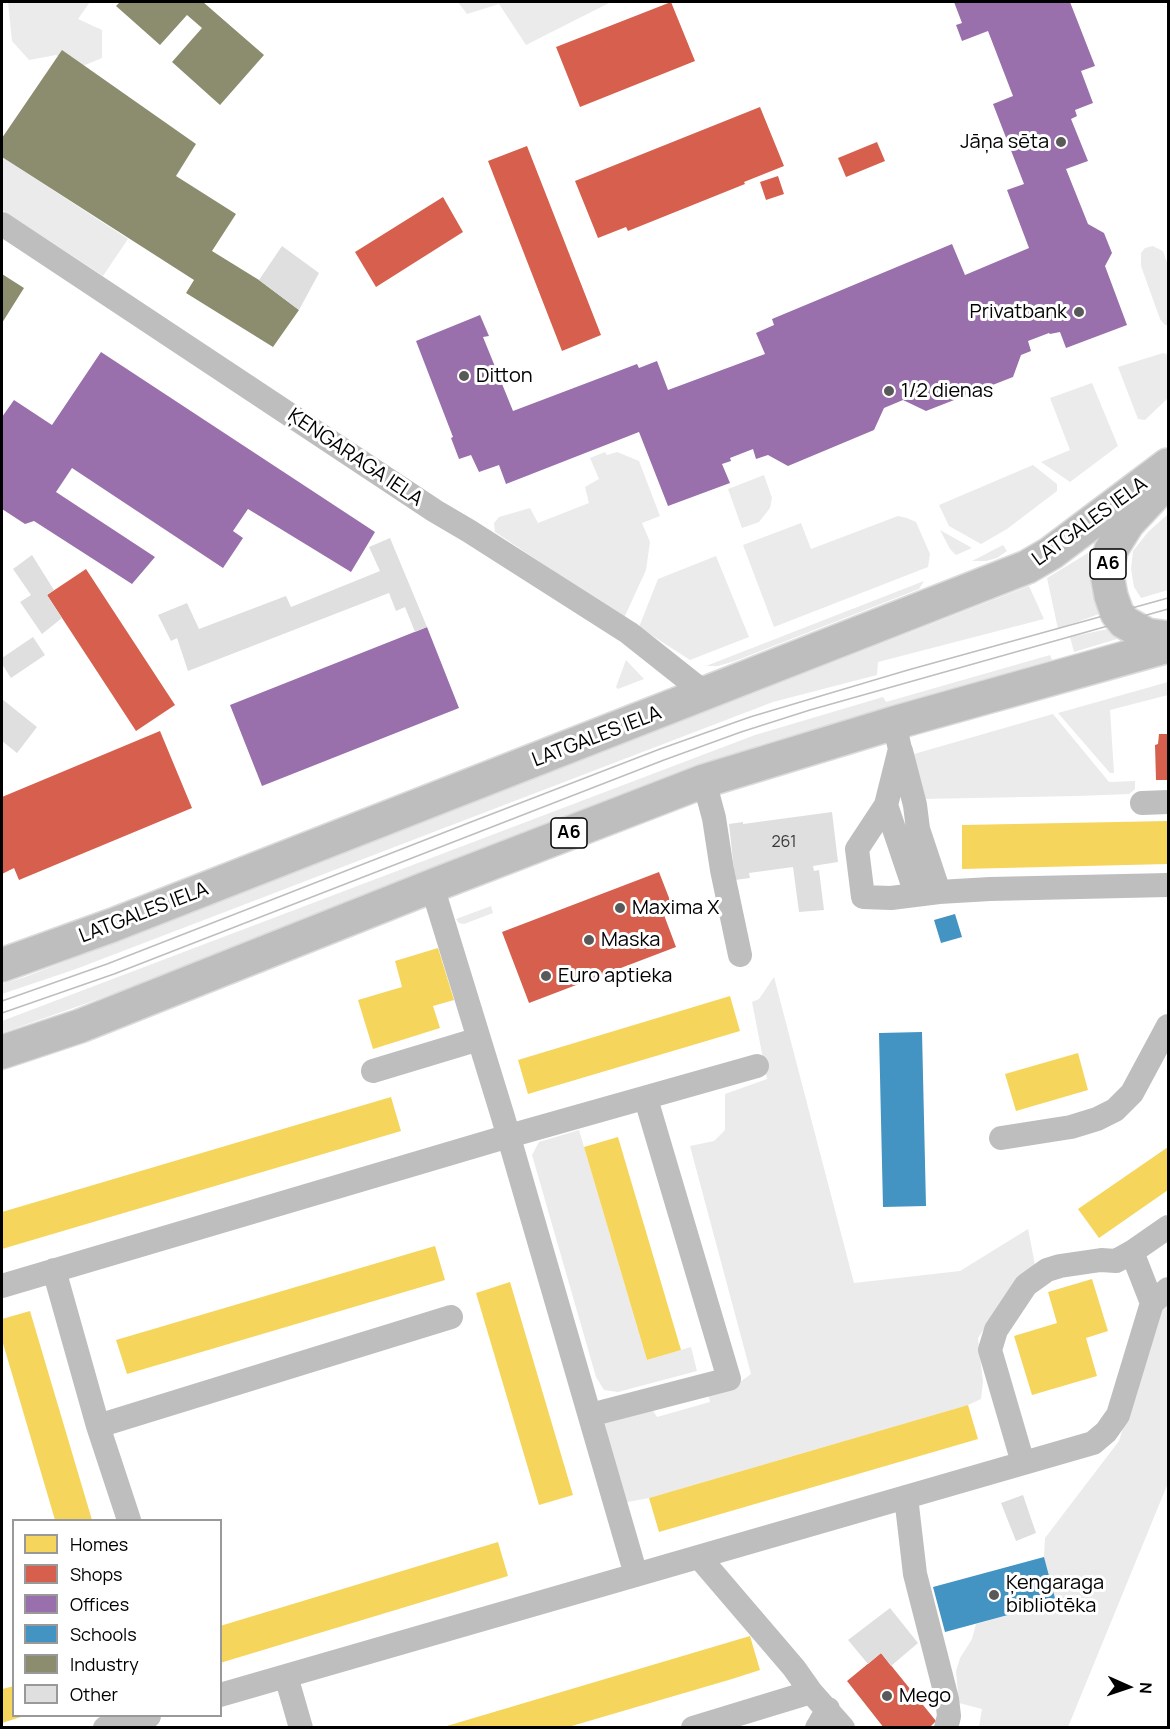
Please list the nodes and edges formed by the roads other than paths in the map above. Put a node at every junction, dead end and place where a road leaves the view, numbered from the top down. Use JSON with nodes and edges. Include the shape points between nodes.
{"nodes":[{"id":1,"x":2,"y":224,"type":"edge"},
{"id":2,"x":1168,"y":465,"type":"edge"},
{"id":3,"x":1168,"y":474,"type":"edge"},
{"id":4,"x":1168,"y":638,"type":"edge"},
{"id":5,"x":1168,"y":646,"type":"edge"},
{"id":6,"x":706,"y":694,"type":"junction"},
{"id":7,"x":897,"y":736,"type":"junction"},
{"id":8,"x":704,"y":781,"type":"junction"},
{"id":9,"x":1168,"y":802,"type":"edge"},
{"id":10,"x":1142,"y":803,"type":"dead end"},
{"id":11,"x":886,"y":805,"type":"junction"},
{"id":12,"x":1168,"y":885,"type":"edge"},
{"id":13,"x":432,"y":886,"type":"junction"},
{"id":14,"x":928,"y":893,"type":"junction"},
{"id":15,"x":740,"y":955,"type":"dead end"},
{"id":16,"x":2,"y":965,"type":"edge"},
{"id":17,"x":1168,"y":1026,"type":"edge"},
{"id":18,"x":479,"y":1039,"type":"junction"},
{"id":19,"x":2,"y":1052,"type":"edge"},
{"id":20,"x":757,"y":1066,"type":"dead end"},
{"id":21,"x":373,"y":1071,"type":"dead end"},
{"id":22,"x":646,"y":1099,"type":"junction"},
{"id":23,"x":508,"y":1136,"type":"junction"},
{"id":24,"x":1001,"y":1138,"type":"dead end"},
{"id":25,"x":1168,"y":1227,"type":"edge"},
{"id":26,"x":1132,"y":1252,"type":"junction"},
{"id":27,"x":54,"y":1270,"type":"junction"},
{"id":28,"x":2,"y":1286,"type":"edge"},
{"id":29,"x":1160,"y":1296,"type":"edge"},
{"id":30,"x":451,"y":1317,"type":"dead end"},
{"id":31,"x":590,"y":1415,"type":"junction"},
{"id":32,"x":98,"y":1426,"type":"junction"},
{"id":33,"x":1023,"y":1463,"type":"junction"},
{"id":34,"x":906,"y":1497,"type":"junction"},
{"id":35,"x":128,"y":1519,"type":"edge"},
{"id":36,"x":699,"y":1557,"type":"junction"},
{"id":37,"x":636,"y":1575,"type":"junction"},
{"id":38,"x":286,"y":1676,"type":"junction"},
{"id":39,"x":222,"y":1694,"type":"edge"},
{"id":40,"x":818,"y":1710,"type":"edge"},
{"id":41,"x":145,"y":1717,"type":"edge"},
{"id":42,"x":105,"y":1728,"type":"edge"},
{"id":43,"x":302,"y":1728,"type":"edge"},
{"id":44,"x":693,"y":1728,"type":"edge"},
{"id":45,"x":843,"y":1728,"type":"edge"},
{"id":46,"x":946,"y":1728,"type":"edge"}],
"edges":[{"from":1,"to":6,"type":"street","name":"ĶENGARAGA IELA","via":[[435,511],[629,633]]},
{"from":2,"to":6,"type":"highway","name":"LATGALES IELA","number":"A6","via":[[1027,567]]},
{"from":3,"to":4,"type":"highway","name":"LATGALES IELA","number":"A6","via":[[1154,496],[1128,523],[1111,550],[1108,566],[1111,596],[1124,622],[1147,635]]},
{"from":5,"to":7,"type":"highway","number":"A6"},
{"from":6,"to":16,"type":"highway","name":"LATGALES IELA","number":"A6"},
{"from":7,"to":8,"type":"highway","number":"A6"},
{"from":7,"to":11,"type":"street"},
{"from":7,"to":14,"type":"street","via":[[915,805]]},
{"from":8,"to":13,"type":"highway","number":"A6"},
{"from":8,"to":15,"type":"street"},
{"from":9,"to":10,"type":"street"},
{"from":11,"to":14,"type":"street"},
{"from":11,"to":14,"type":"street","via":[[857,849],[863,897]]},
{"from":12,"to":14,"type":"street"},
{"from":13,"to":18,"type":"street"},
{"from":13,"to":19,"type":"highway","number":"A6","via":[[80,1026]]},
{"from":17,"to":24,"type":"street","via":[[1132,1093],[1115,1110],[1071,1127]]},
{"from":18,"to":21,"type":"street"},
{"from":18,"to":23,"type":"street"},
{"from":20,"to":22,"type":"street"},
{"from":22,"to":23,"type":"street"},
{"from":22,"to":31,"type":"street","via":[[729,1379]]},
{"from":23,"to":27,"type":"street"},
{"from":23,"to":31,"type":"street"},
{"from":25,"to":26,"type":"street"},
{"from":26,"to":29,"type":"street"},
{"from":26,"to":33,"type":"street","via":[[1116,1261],[1047,1270],[1026,1285],[996,1330],[990,1350]]},
{"from":27,"to":28,"type":"street"},
{"from":27,"to":32,"type":"street"},
{"from":29,"to":33,"type":"street","via":[[1118,1415],[1106,1432],[1093,1443]]},
{"from":30,"to":32,"type":"street"},
{"from":31,"to":37,"type":"street"},
{"from":32,"to":35,"type":"street"},
{"from":33,"to":34,"type":"street"},
{"from":34,"to":36,"type":"street"},
{"from":34,"to":46,"type":"street","via":[[915,1574],[947,1699]]},
{"from":36,"to":37,"type":"street"},
{"from":36,"to":40,"type":"street","via":[[794,1668]]},
{"from":37,"to":38,"type":"street"},
{"from":38,"to":39,"type":"street"},
{"from":38,"to":43,"type":"street"},
{"from":40,"to":44,"type":"street"},
{"from":40,"to":45,"type":"street"},
{"from":41,"to":42,"type":"street"}]}
